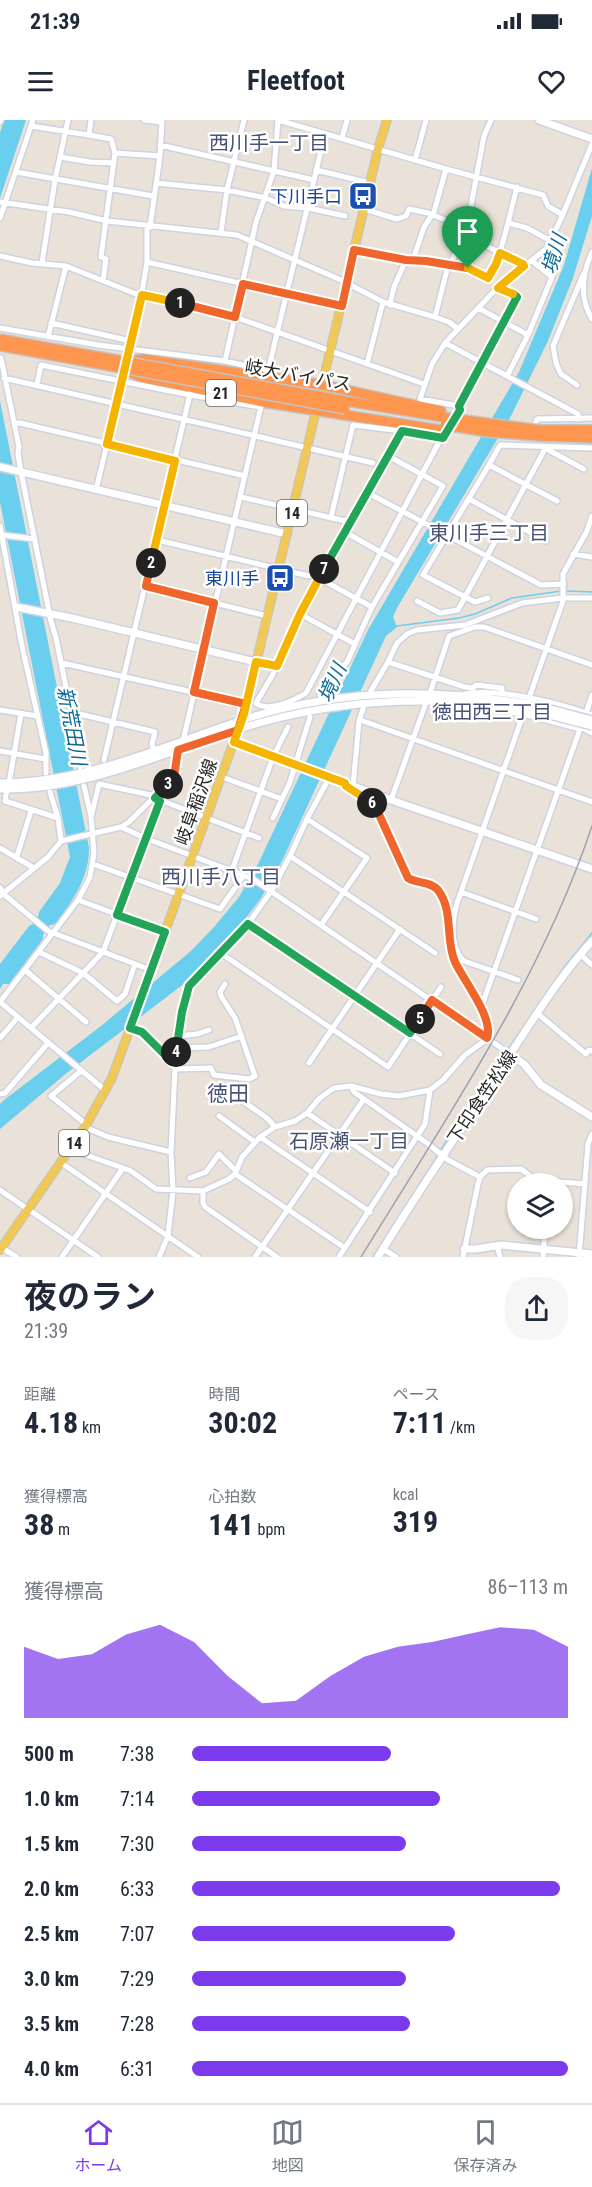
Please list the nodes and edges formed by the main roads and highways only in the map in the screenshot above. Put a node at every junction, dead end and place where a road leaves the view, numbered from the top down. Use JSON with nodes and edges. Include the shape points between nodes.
{"nodes":[{"id":1,"x":387,"y":120,"type":"edge"},
{"id":2,"x":0,"y":339,"type":"edge"},
{"id":3,"x":0,"y":346,"type":"edge"},
{"id":4,"x":128,"y":366,"type":"junction"},
{"id":5,"x":323,"y":385,"type":"junction"},
{"id":6,"x":316,"y":410,"type":"junction"},
{"id":7,"x":444,"y":424,"type":"junction"},
{"id":8,"x":490,"y":428,"type":"junction"},
{"id":9,"x":592,"y":430,"type":"edge"},
{"id":10,"x":540,"y":433,"type":"junction"},
{"id":11,"x":592,"y":438,"type":"edge"},
{"id":12,"x":0,"y":1248,"type":"edge"}],
"edges":[{"from":1,"to":5,"type":"main road","name":"岐阜稲沢線","number":"14"},
{"from":2,"to":4,"type":"highway","name":"岐大バイパス","number":"21","bridge":true},
{"from":3,"to":4,"type":"highway","name":"岐大バイパス","number":"21","bridge":true},
{"from":4,"to":5,"type":"highway","number":"21","via":[[144,359],[269,373]]},
{"from":4,"to":6,"type":"highway","number":"21","via":[[140,377],[262,404]]},
{"from":4,"to":7,"type":"highway","name":"岐大バイパス","number":"21","bridge":true},
{"from":5,"to":6,"type":"main road","name":"岐阜稲沢線","number":"14"},
{"from":5,"to":7,"type":"highway","number":"21"},
{"from":6,"to":7,"type":"highway","number":"21"},
{"from":6,"to":12,"type":"main road","name":"岐阜稲沢線","number":"14","via":[[241,721],[131,1027],[106,1091],[86,1125]]},
{"from":7,"to":8,"type":"highway","number":"21","via":[[478,435]]},
{"from":7,"to":8,"type":"highway","number":"21","bridge":true,"via":[[484,419]]},
{"from":8,"to":10,"type":"highway","number":"21","bridge":true},
{"from":9,"to":10,"type":"highway","number":"21"},
{"from":10,"to":11,"type":"highway","number":"21"}]}
